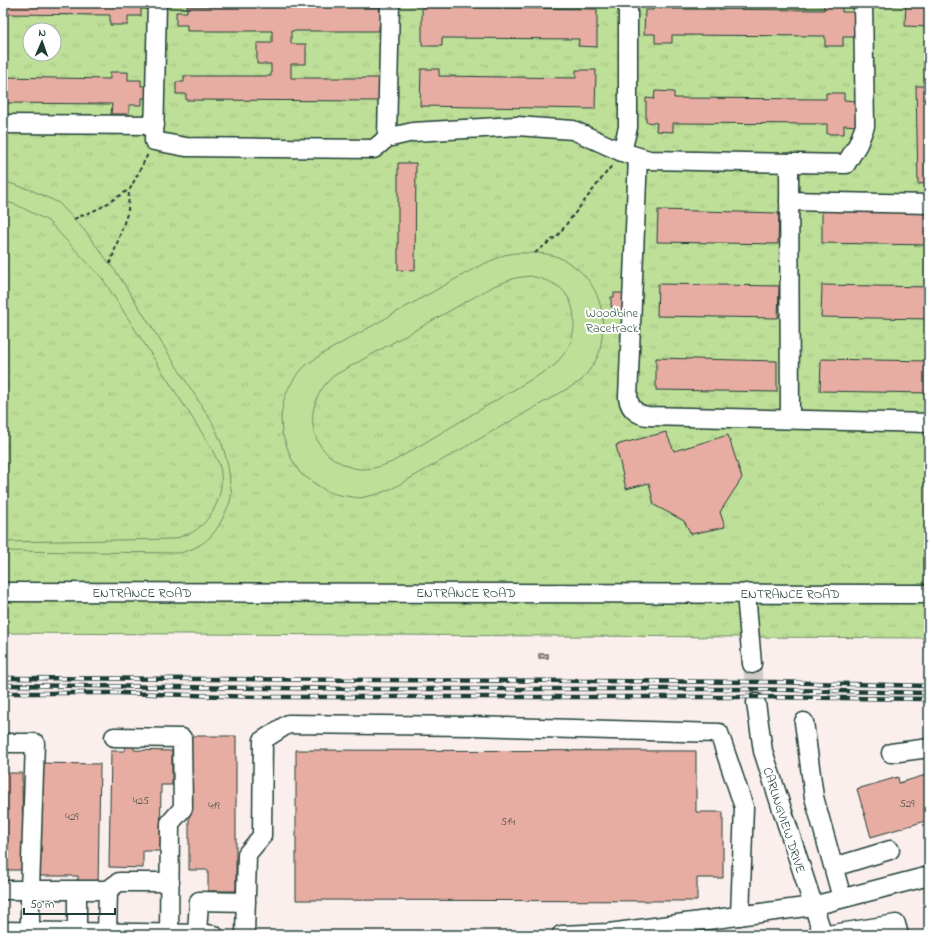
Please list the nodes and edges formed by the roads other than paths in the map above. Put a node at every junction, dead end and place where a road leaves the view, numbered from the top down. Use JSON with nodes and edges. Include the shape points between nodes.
{"nodes":[{"id":1,"x":157,"y":3,"type":"edge"},
{"id":2,"x":390,"y":3,"type":"edge"},
{"id":3,"x":628,"y":3,"type":"edge"},
{"id":4,"x":863,"y":3,"type":"edge"},
{"id":5,"x":3,"y":124,"type":"edge"},
{"id":6,"x":154,"y":133,"type":"junction"},
{"id":7,"x":387,"y":138,"type":"junction"},
{"id":8,"x":630,"y":155,"type":"junction"},
{"id":9,"x":789,"y":163,"type":"junction"},
{"id":10,"x":789,"y":201,"type":"junction"},
{"id":11,"x":929,"y":204,"type":"edge"},
{"id":12,"x":790,"y":419,"type":"junction"},
{"id":13,"x":929,"y":423,"type":"edge"},
{"id":14,"x":3,"y":592,"type":"edge"},
{"id":15,"x":746,"y":593,"type":"junction"},
{"id":16,"x":929,"y":594,"type":"edge"},
{"id":17,"x":752,"y":664,"type":"tunnel mouth"},
{"id":18,"x":756,"y":703,"type":"tunnel mouth"},
{"id":19,"x":804,"y":722,"type":"dead end"},
{"id":20,"x":114,"y":737,"type":"dead end"},
{"id":21,"x":3,"y":743,"type":"edge"},
{"id":22,"x":929,"y":748,"type":"edge"},
{"id":23,"x":891,"y":753,"type":"dead end"},
{"id":24,"x":890,"y":850,"type":"dead end"},
{"id":25,"x":834,"y":867,"type":"junction"},
{"id":26,"x":929,"y":876,"type":"edge"},
{"id":27,"x":170,"y":882,"type":"junction"},
{"id":28,"x":3,"y":890,"type":"edge"},
{"id":29,"x":30,"y":890,"type":"junction"},
{"id":30,"x":77,"y":890,"type":"junction"},
{"id":31,"x":108,"y":890,"type":"junction"},
{"id":32,"x":842,"y":898,"type":"junction"},
{"id":33,"x":246,"y":902,"type":"junction"},
{"id":34,"x":813,"y":906,"type":"junction"},
{"id":35,"x":740,"y":916,"type":"junction"},
{"id":36,"x":3,"y":931,"type":"edge"},
{"id":37,"x":30,"y":932,"type":"junction"},
{"id":38,"x":77,"y":932,"type":"junction"},
{"id":39,"x":107,"y":932,"type":"junction"},
{"id":40,"x":169,"y":933,"type":"junction"},
{"id":41,"x":197,"y":934,"type":"junction"},
{"id":42,"x":214,"y":935,"type":"edge"},
{"id":43,"x":245,"y":935,"type":"edge"},
{"id":44,"x":561,"y":935,"type":"edge"},
{"id":45,"x":823,"y":935,"type":"edge"},
{"id":46,"x":827,"y":935,"type":"edge"},
{"id":47,"x":900,"y":935,"type":"edge"}],
"edges":[{"from":1,"to":6,"type":"street"},
{"from":2,"to":7,"type":"street"},
{"from":3,"to":8,"type":"street"},
{"from":4,"to":9,"type":"street","via":[[865,126],[858,144],[846,164]]},
{"from":5,"to":6,"type":"street"},
{"from":6,"to":7,"type":"street","via":[[186,147],[374,148]]},
{"from":7,"to":8,"type":"street","via":[[413,132],[517,126],[573,130]]},
{"from":8,"to":9,"type":"street","via":[[649,160]]},
{"from":8,"to":12,"type":"street","via":[[628,398],[632,409],[648,416]]},
{"from":9,"to":10,"type":"street"},
{"from":10,"to":11,"type":"street"},
{"from":10,"to":12,"type":"street"},
{"from":12,"to":13,"type":"street"},
{"from":14,"to":15,"type":"street","name":"ENTRANCE ROAD"},
{"from":15,"to":16,"type":"street","name":"ENTRANCE ROAD"},
{"from":15,"to":17,"type":"street"},
{"from":18,"to":34,"type":"street","name":"CARLINGVIEW DRIVE","via":[[763,751]]},
{"from":19,"to":25,"type":"street","via":[[814,797]]},
{"from":20,"to":27,"type":"street","via":[[182,738],[183,808],[170,823]]},
{"from":21,"to":29,"type":"street","via":[[35,743]]},
{"from":22,"to":23,"type":"street"},
{"from":24,"to":25,"type":"street"},
{"from":25,"to":32,"type":"street"},
{"from":26,"to":32,"type":"street"},
{"from":27,"to":31,"type":"street","via":[[119,882]]},
{"from":27,"to":40,"type":"street"},
{"from":28,"to":29,"type":"street"},
{"from":29,"to":30,"type":"street"},
{"from":29,"to":37,"type":"street"},
{"from":30,"to":31,"type":"street"},
{"from":30,"to":38,"type":"street"},
{"from":31,"to":39,"type":"street"},
{"from":32,"to":34,"type":"street"},
{"from":33,"to":35,"type":"street","via":[[247,854],[262,836],[263,740],[288,724],[719,733],[744,807]]},
{"from":33,"to":41,"type":"street","via":[[199,901]]},
{"from":33,"to":43,"type":"street"},
{"from":34,"to":35,"type":"street"},
{"from":34,"to":45,"type":"street","name":"CARLINGVIEW DRIVE"},
{"from":35,"to":44,"type":"street","via":[[609,933]]},
{"from":36,"to":37,"type":"street"},
{"from":37,"to":38,"type":"street"},
{"from":38,"to":39,"type":"street"},
{"from":39,"to":40,"type":"street"},
{"from":40,"to":41,"type":"street"},
{"from":41,"to":42,"type":"street"},
{"from":46,"to":47,"type":"street","via":[[896,924]]}]}
